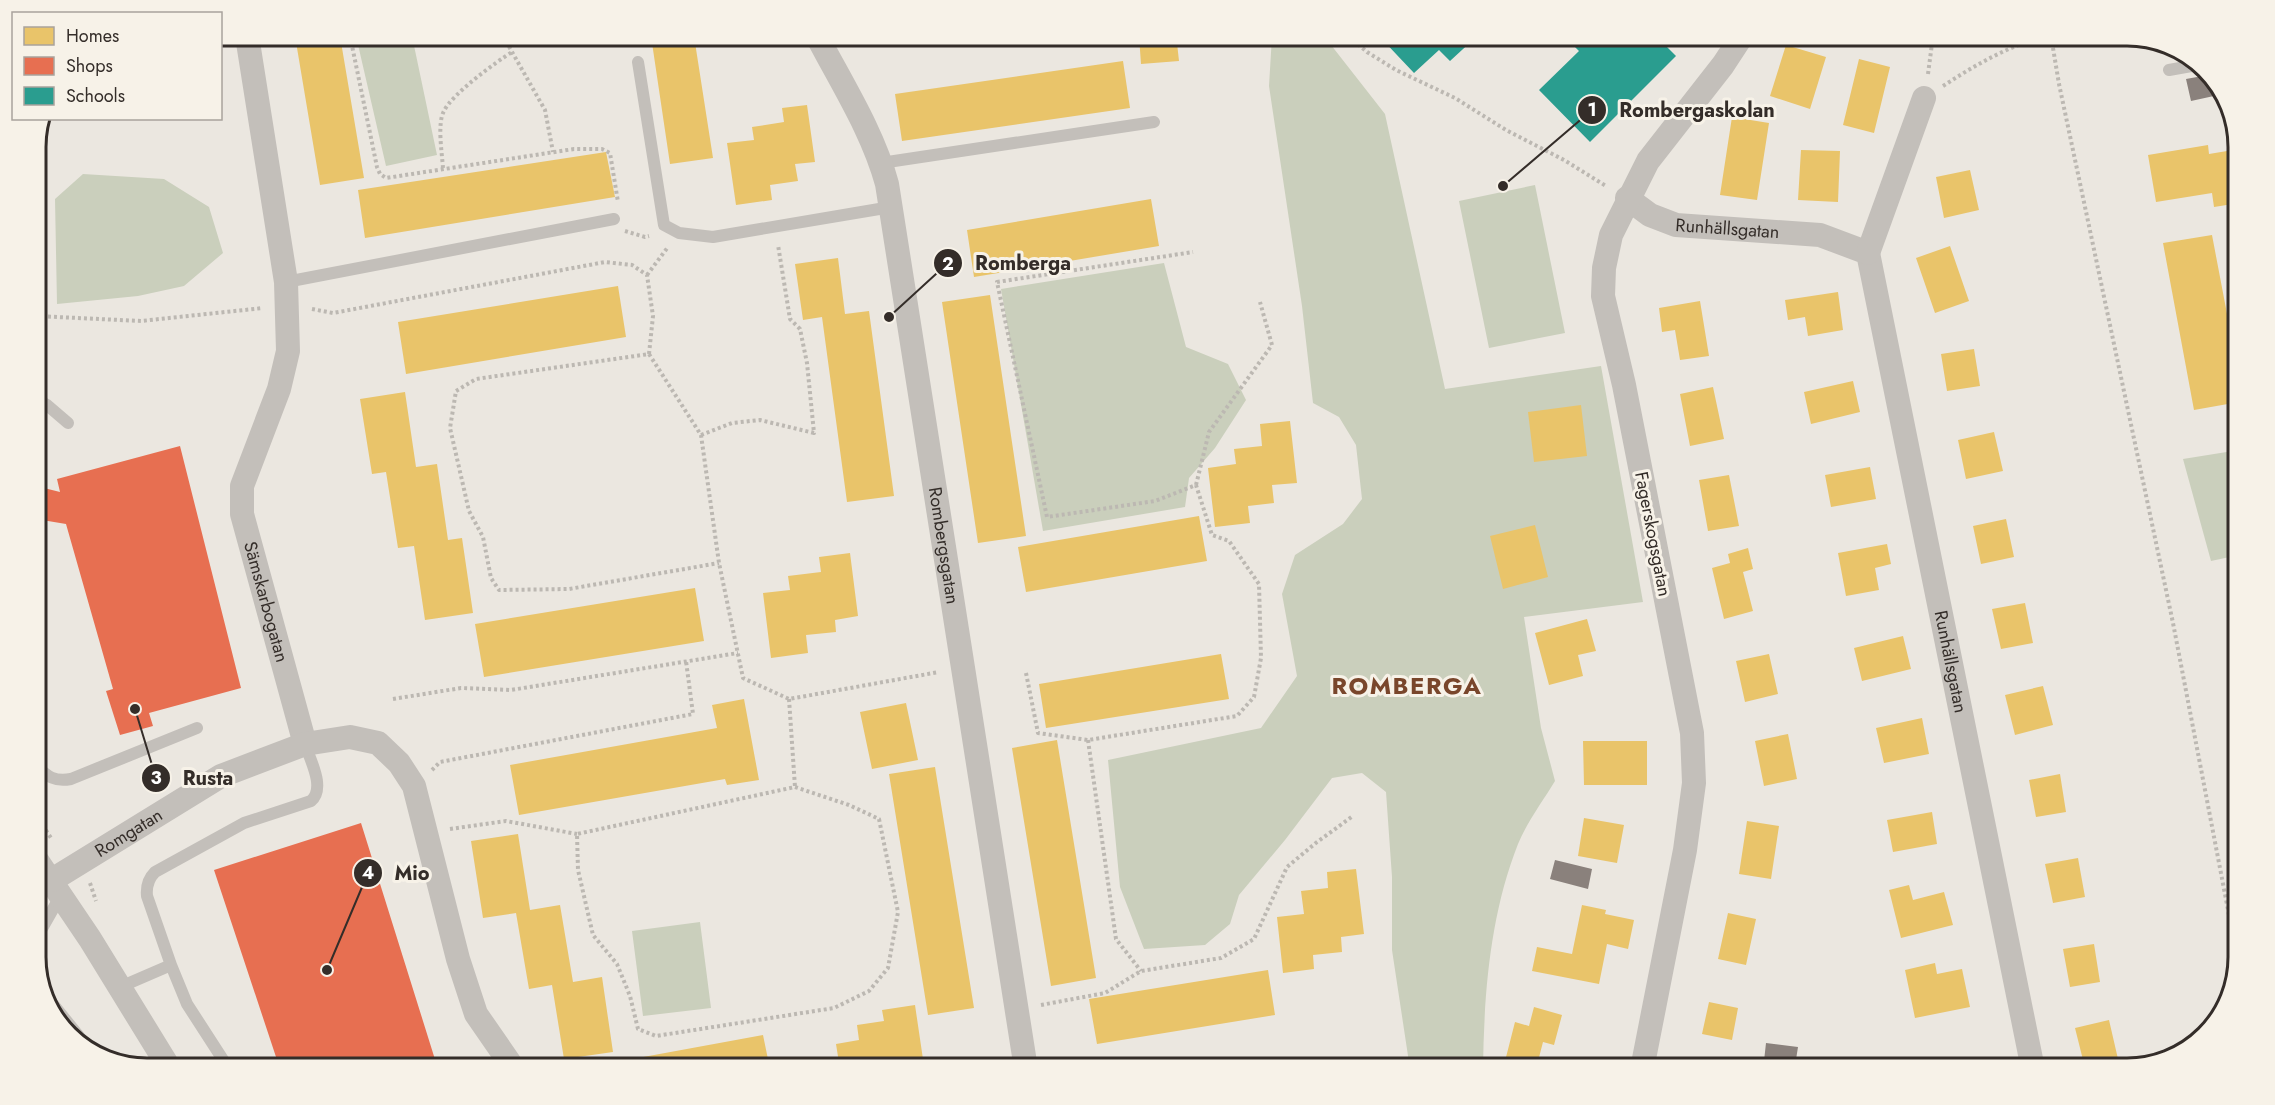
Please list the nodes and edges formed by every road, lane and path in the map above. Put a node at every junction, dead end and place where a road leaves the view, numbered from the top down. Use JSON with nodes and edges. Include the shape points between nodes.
{"nodes":[{"id":1,"x":249,"y":46,"type":"edge"},
{"id":2,"x":352,"y":46,"type":"edge"},
{"id":3,"x":509,"y":46,"type":"edge"},
{"id":4,"x":823,"y":46,"type":"edge"},
{"id":5,"x":1360,"y":46,"type":"edge"},
{"id":6,"x":1735,"y":46,"type":"edge"},
{"id":7,"x":1932,"y":46,"type":"edge"},
{"id":8,"x":2013,"y":46,"type":"edge"},
{"id":9,"x":2052,"y":46,"type":"edge"},
{"id":10,"x":512,"y":52,"type":"junction"},
{"id":11,"x":638,"y":62,"type":"dead end"},
{"id":12,"x":2187,"y":67,"type":"edge"},
{"id":13,"x":2169,"y":70,"type":"dead end"},
{"id":14,"x":1924,"y":98,"type":"junction"},
{"id":15,"x":1154,"y":122,"type":"dead end"},
{"id":16,"x":553,"y":152,"type":"junction"},
{"id":17,"x":881,"y":163,"type":"junction"},
{"id":18,"x":442,"y":168,"type":"junction"},
{"id":19,"x":1628,"y":198,"type":"junction"},
{"id":20,"x":891,"y":207,"type":"junction"},
{"id":21,"x":614,"y":219,"type":"junction"},
{"id":22,"x":667,"y":226,"type":"junction"},
{"id":23,"x":775,"y":227,"type":"junction"},
{"id":24,"x":679,"y":233,"type":"junction"},
{"id":25,"x":1193,"y":252,"type":"dead end"},
{"id":26,"x":1868,"y":253,"type":"junction"},
{"id":27,"x":647,"y":275,"type":"junction"},
{"id":28,"x":286,"y":294,"type":"junction"},
{"id":29,"x":1260,"y":302,"type":"dead end"},
{"id":30,"x":47,"y":317,"type":"edge"},
{"id":31,"x":649,"y":354,"type":"junction"},
{"id":32,"x":47,"y":407,"type":"edge"},
{"id":33,"x":68,"y":423,"type":"dead end"},
{"id":34,"x":701,"y":435,"type":"junction"},
{"id":35,"x":1196,"y":485,"type":"junction"},
{"id":36,"x":719,"y":563,"type":"junction"},
{"id":37,"x":738,"y":653,"type":"junction"},
{"id":38,"x":686,"y":661,"type":"junction"},
{"id":39,"x":964,"y":668,"type":"junction"},
{"id":40,"x":1026,"y":673,"type":"dead end"},
{"id":41,"x":393,"y":699,"type":"dead end"},
{"id":42,"x":789,"y":699,"type":"junction"},
{"id":43,"x":197,"y":728,"type":"dead end"},
{"id":44,"x":1088,"y":740,"type":"junction"},
{"id":45,"x":305,"y":744,"type":"junction"},
{"id":46,"x":47,"y":775,"type":"edge"},
{"id":47,"x":414,"y":786,"type":"junction"},
{"id":48,"x":795,"y":787,"type":"junction"},
{"id":49,"x":1353,"y":816,"type":"dead end"},
{"id":50,"x":426,"y":833,"type":"junction"},
{"id":51,"x":577,"y":834,"type":"junction"},
{"id":52,"x":47,"y":874,"type":"edge"},
{"id":53,"x":57,"y":887,"type":"junction"},
{"id":54,"x":2228,"y":910,"type":"edge"},
{"id":55,"x":47,"y":912,"type":"edge"},
{"id":56,"x":171,"y":965,"type":"junction"},
{"id":57,"x":1141,"y":971,"type":"junction"},
{"id":58,"x":120,"y":987,"type":"junction"},
{"id":59,"x":1017,"y":1010,"type":"junction"},
{"id":60,"x":163,"y":1058,"type":"edge"},
{"id":61,"x":222,"y":1058,"type":"edge"},
{"id":62,"x":506,"y":1058,"type":"edge"},
{"id":63,"x":1024,"y":1058,"type":"edge"},
{"id":64,"x":1644,"y":1058,"type":"edge"},
{"id":65,"x":2031,"y":1058,"type":"edge"}],
"edges":[{"from":1,"to":28,"type":"street","name":"Sämskarbogatan"},
{"from":2,"to":18,"type":"path","via":[[380,174],[386,178]]},
{"from":3,"to":10,"type":"path"},
{"from":4,"to":17,"type":"street","name":"Rombergsgatan"},
{"from":5,"to":19,"type":"path","via":[[1396,70],[1455,98]]},
{"from":6,"to":19,"type":"street","name":"Fagerskogsgatan","via":[[1648,161]]},
{"from":7,"to":14,"type":"path"},
{"from":8,"to":14,"type":"path"},
{"from":9,"to":54,"type":"path","via":[[2173,623]]},
{"from":10,"to":16,"type":"path","via":[[545,110]]},
{"from":10,"to":18,"type":"path","via":[[492,65],[443,111]]},
{"from":11,"to":22,"type":"lane"},
{"from":12,"to":13,"type":"lane"},
{"from":14,"to":26,"type":"street"},
{"from":15,"to":17,"type":"lane"},
{"from":16,"to":18,"type":"path"},
{"from":16,"to":21,"type":"path","via":[[602,149],[610,153],[618,203]]},
{"from":17,"to":20,"type":"street","name":"Rombergsgatan"},
{"from":19,"to":26,"type":"street","name":"Runhällsgatan","via":[[1650,214],[1676,225],[1820,236]]},
{"from":19,"to":64,"type":"street","name":"Fagerskogsgatan","via":[[1611,235],[1603,296],[1692,733],[1694,783]]},
{"from":20,"to":23,"type":"lane"},
{"from":20,"to":39,"type":"street","name":"Rombergsgatan"},
{"from":21,"to":22,"type":"path","via":[[629,234],[645,237]]},
{"from":21,"to":28,"type":"lane"},
{"from":22,"to":24,"type":"lane"},
{"from":23,"to":24,"type":"lane","via":[[713,237]]},
{"from":23,"to":34,"type":"path","via":[[790,319],[800,329],[807,363],[814,433],[760,420],[732,423]]},
{"from":24,"to":27,"type":"path"},
{"from":25,"to":35,"type":"path","via":[[997,282],[1047,517],[1155,501]]},
{"from":26,"to":65,"type":"street","name":"Runhällsgatan"},
{"from":27,"to":28,"type":"path","via":[[632,265],[605,262],[333,313]]},
{"from":27,"to":31,"type":"path","via":[[653,316]]},
{"from":28,"to":30,"type":"path","via":[[141,321]]},
{"from":28,"to":45,"type":"street","name":"Sämskarbogatan","via":[[288,351],[279,389],[242,486],[242,514]]},
{"from":29,"to":35,"type":"path","via":[[1272,345],[1209,432]]},
{"from":31,"to":34,"type":"path"},
{"from":31,"to":36,"type":"path","via":[[476,379],[456,391],[450,428],[469,511],[483,537],[491,578],[500,590],[569,589]]},
{"from":32,"to":33,"type":"lane"},
{"from":34,"to":36,"type":"path"},
{"from":35,"to":44,"type":"path","via":[[1212,535],[1229,541],[1259,584],[1260,658],[1254,697],[1237,716]]},
{"from":36,"to":37,"type":"path"},
{"from":37,"to":38,"type":"path"},
{"from":37,"to":42,"type":"path","via":[[743,678]]},
{"from":38,"to":41,"type":"path","via":[[511,690],[461,688]]},
{"from":38,"to":47,"type":"path","via":[[693,714],[440,762]]},
{"from":39,"to":42,"type":"path"},
{"from":39,"to":59,"type":"street","name":"Rombergsgatan"},
{"from":40,"to":44,"type":"path","via":[[1038,733]]},
{"from":42,"to":48,"type":"path"},
{"from":43,"to":46,"type":"lane","via":[[71,779],[58,782]]},
{"from":44,"to":57,"type":"path","via":[[1116,939]]},
{"from":45,"to":47,"type":"street","via":[[350,737],[378,743],[399,763]]},
{"from":45,"to":53,"type":"street","name":"Romgatan","via":[[221,776]]},
{"from":45,"to":56,"type":"lane","via":[[318,789],[316,797],[244,823],[149,878],[147,896]]},
{"from":47,"to":50,"type":"street"},
{"from":48,"to":51,"type":"path"},
{"from":48,"to":51,"type":"path","via":[[879,819],[898,912],[888,968],[869,991],[834,1008],[656,1036],[638,1029],[617,964],[593,935],[578,870]]},
{"from":49,"to":57,"type":"path","via":[[1287,867],[1254,939],[1221,958]]},
{"from":50,"to":51,"type":"path","via":[[506,821]]},
{"from":50,"to":62,"type":"street","via":[[476,1014]]},
{"from":52,"to":53,"type":"street"},
{"from":53,"to":55,"type":"lane"},
{"from":53,"to":58,"type":"street"},
{"from":56,"to":58,"type":"lane"},
{"from":56,"to":61,"type":"lane","via":[[187,1005]]},
{"from":57,"to":59,"type":"path","via":[[1105,993]]},
{"from":58,"to":60,"type":"street"},
{"from":59,"to":63,"type":"street","name":"Rombergsgatan"}]}
